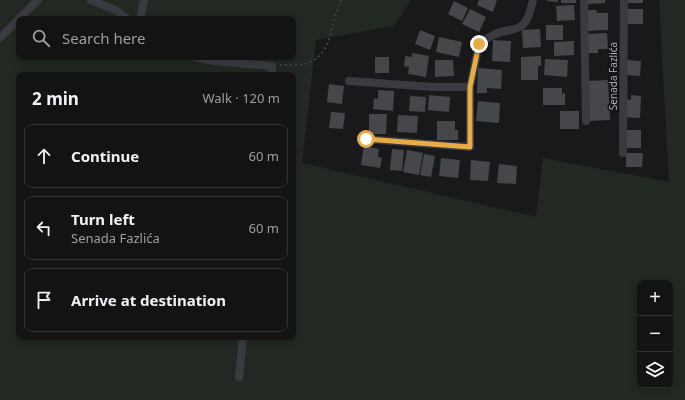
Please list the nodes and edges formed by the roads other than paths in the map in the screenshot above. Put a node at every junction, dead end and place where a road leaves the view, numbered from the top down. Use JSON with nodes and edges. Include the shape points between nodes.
{"nodes":[{"id":1,"x":38,"y":0,"type":"edge"},
{"id":2,"x":91,"y":0,"type":"edge"},
{"id":3,"x":144,"y":0,"type":"edge"},
{"id":4,"x":533,"y":0,"type":"edge"},
{"id":5,"x":584,"y":0,"type":"edge"},
{"id":6,"x":624,"y":0,"type":"edge"},
{"id":7,"x":22,"y":16,"type":"edge"},
{"id":8,"x":124,"y":16,"type":"edge"},
{"id":9,"x":141,"y":16,"type":"edge"},
{"id":10,"x":16,"y":22,"type":"edge"},
{"id":11,"x":0,"y":38,"type":"edge"},
{"id":12,"x":209,"y":60,"type":"edge"},
{"id":13,"x":272,"y":72,"type":"edge"},
{"id":14,"x":349,"y":81,"type":"dead end"},
{"id":15,"x":470,"y":87,"type":"junction"},
{"id":16,"x":586,"y":121,"type":"dead end"},
{"id":17,"x":366,"y":139,"type":"dead end"},
{"id":18,"x":623,"y":153,"type":"dead end"},
{"id":19,"x":244,"y":340,"type":"edge"},
{"id":20,"x":239,"y":377,"type":"dead end"}],
"edges":[{"from":1,"to":7,"type":"street"},
{"from":2,"to":8,"type":"street"},
{"from":3,"to":9,"type":"street"},
{"from":4,"to":15,"type":"street","via":[[527,19],[522,25],[490,36],[479,44]]},
{"from":5,"to":16,"type":"street"},
{"from":6,"to":18,"type":"street","name":"Senada Fazlića"},
{"from":10,"to":11,"type":"street"},
{"from":12,"to":13,"type":"street","via":[[272,66]]},
{"from":14,"to":15,"type":"street","via":[[433,88]]},
{"from":15,"to":17,"type":"street","via":[[470,147]]},
{"from":19,"to":20,"type":"street"}]}
